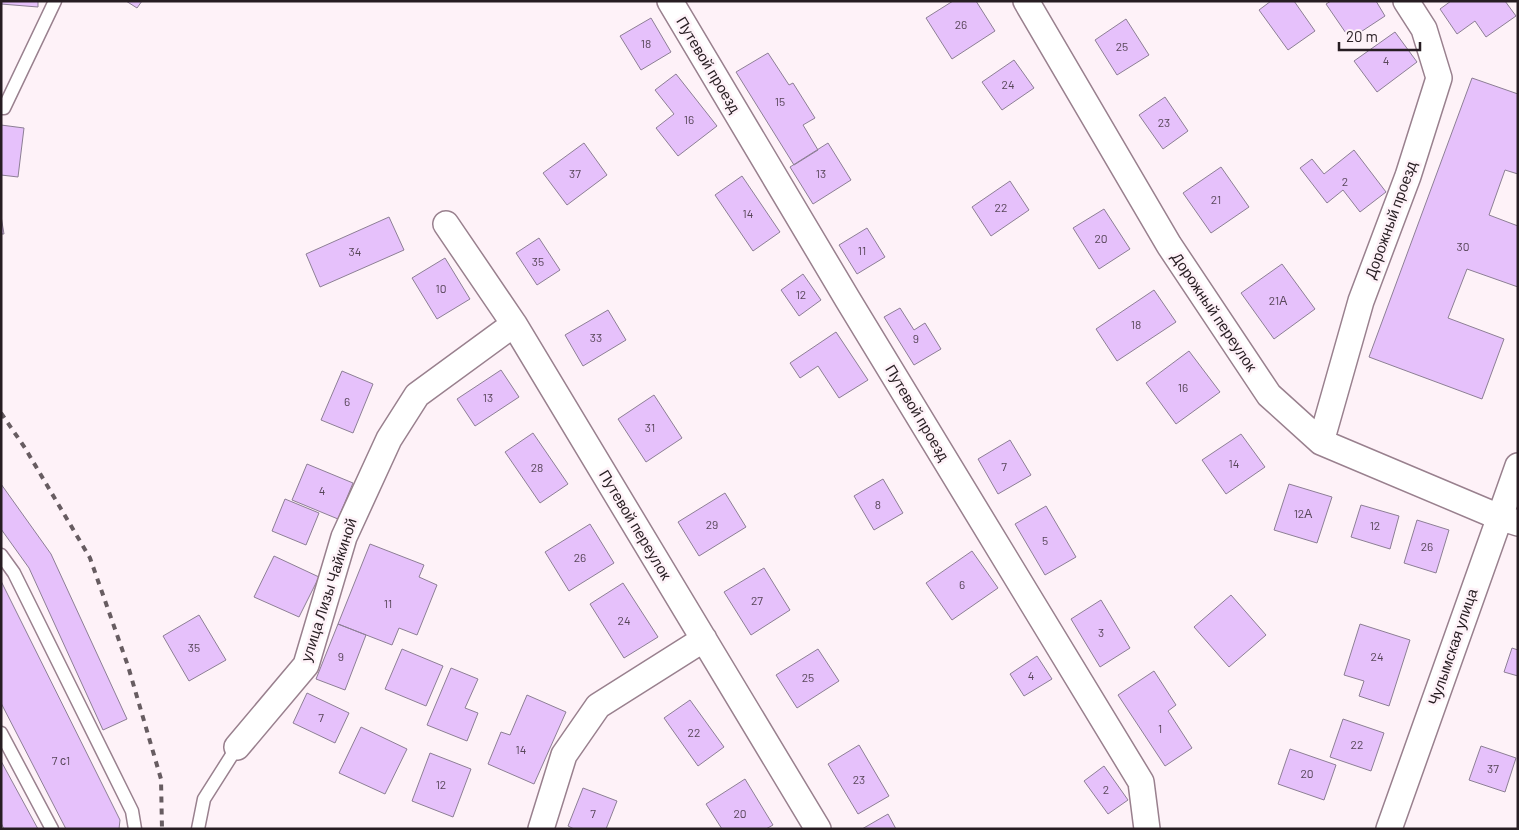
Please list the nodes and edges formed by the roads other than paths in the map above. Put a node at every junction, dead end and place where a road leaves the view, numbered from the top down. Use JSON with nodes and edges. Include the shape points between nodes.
{"nodes":[{"id":1,"x":55,"y":1,"type":"edge"},
{"id":2,"x":670,"y":1,"type":"edge"},
{"id":3,"x":1026,"y":1,"type":"edge"},
{"id":4,"x":1406,"y":1,"type":"edge"},
{"id":5,"x":1,"y":108,"type":"edge"},
{"id":6,"x":446,"y":224,"type":"dead end"},
{"id":7,"x":514,"y":324,"type":"junction"},
{"id":8,"x":1321,"y":442,"type":"junction"},
{"id":9,"x":1518,"y":466,"type":"edge"},
{"id":10,"x":1508,"y":520,"type":"edge"},
{"id":11,"x":1,"y":555,"type":"edge"},
{"id":12,"x":704,"y":639,"type":"junction"},
{"id":13,"x":1,"y":733,"type":"edge"},
{"id":14,"x":237,"y":747,"type":"joint"},
{"id":15,"x":52,"y":829,"type":"edge"},
{"id":16,"x":135,"y":829,"type":"edge"},
{"id":17,"x":198,"y":829,"type":"edge"},
{"id":18,"x":541,"y":829,"type":"edge"},
{"id":19,"x":818,"y":829,"type":"edge"},
{"id":20,"x":1147,"y":829,"type":"edge"},
{"id":21,"x":1388,"y":829,"type":"edge"}],
"edges":[{"from":1,"to":5,"type":"lane","via":[[4,108]]},
{"from":2,"to":20,"type":"street","name":"Путевой проезд","via":[[1141,782]]},
{"from":3,"to":8,"type":"street","name":"Дорожный переулок","via":[[1169,245],[1269,395]]},
{"from":4,"to":8,"type":"street","name":"Дорожный проезд","via":[[1424,30],[1439,78],[1408,176],[1361,301]]},
{"from":6,"to":7,"type":"street","name":"Путевой переулок"},
{"from":7,"to":12,"type":"street","name":"Путевой переулок"},
{"from":7,"to":14,"type":"street","name":"улица Лизы Чайкиной","via":[[417,395],[389,439],[344,537],[306,665]]},
{"from":8,"to":10,"type":"street","name":"Дорожный переулок"},
{"from":9,"to":10,"type":"street","name":"Чулымская улица"},
{"from":10,"to":21,"type":"street","name":"Чулымская улица"},
{"from":11,"to":16,"type":"lane","via":[[14,573],[132,811]]},
{"from":12,"to":18,"type":"street","via":[[598,706],[564,756]]},
{"from":12,"to":19,"type":"street","name":"Путевой переулок"},
{"from":13,"to":15,"type":"lane"},
{"from":14,"to":17,"type":"lane","via":[[204,799]]}]}
